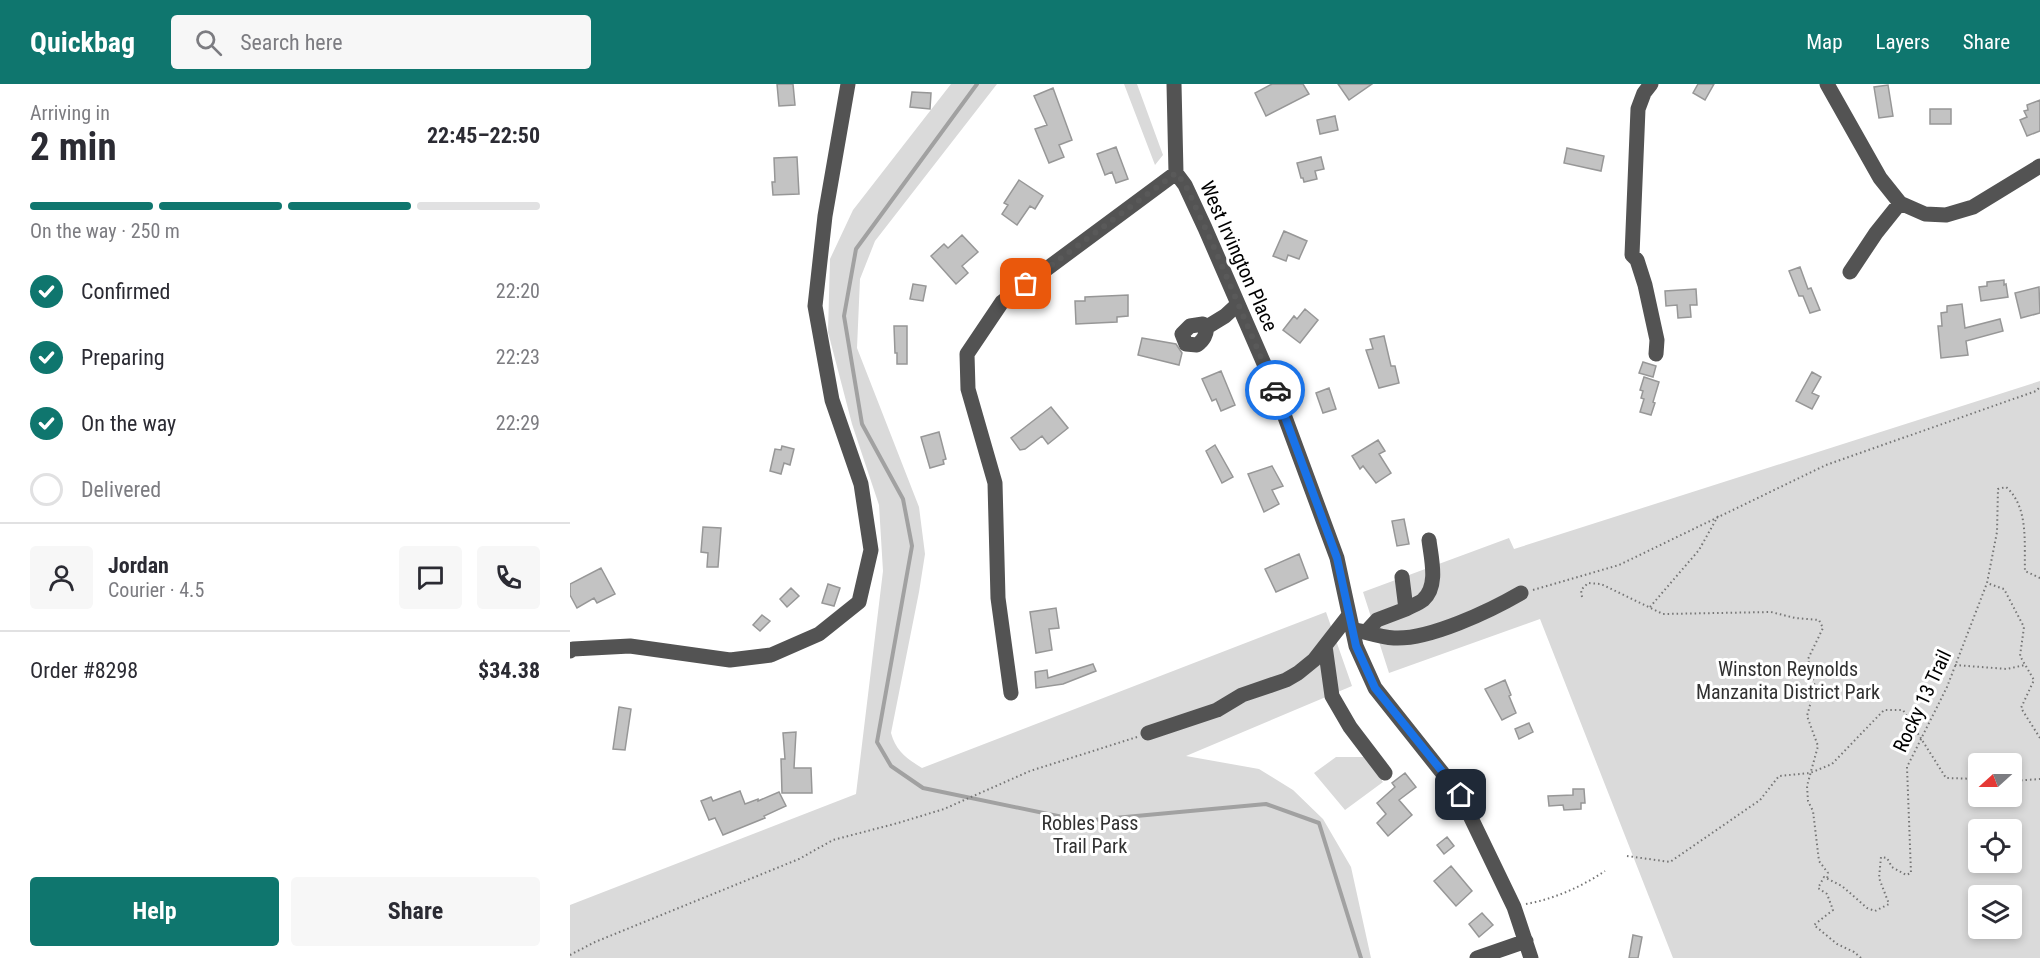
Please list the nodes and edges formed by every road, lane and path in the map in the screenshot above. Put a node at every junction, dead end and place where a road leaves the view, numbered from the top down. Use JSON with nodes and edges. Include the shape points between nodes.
{"nodes":[{"id":1,"x":848,"y":84,"type":"edge"},
{"id":2,"x":1174,"y":84,"type":"edge"},
{"id":3,"x":1651,"y":84,"type":"edge"},
{"id":4,"x":1827,"y":84,"type":"edge"},
{"id":5,"x":2040,"y":166,"type":"edge"},
{"id":6,"x":1176,"y":173,"type":"junction"},
{"id":7,"x":1900,"y":203,"type":"junction"},
{"id":8,"x":1850,"y":272,"type":"dead end"},
{"id":9,"x":1238,"y":304,"type":"junction"},
{"id":10,"x":1207,"y":327,"type":"dead end"},
{"id":11,"x":1656,"y":354,"type":"dead end"},
{"id":12,"x":2040,"y":387,"type":"edge"},
{"id":13,"x":1718,"y":516,"type":"junction"},
{"id":14,"x":1429,"y":540,"type":"dead end"},
{"id":15,"x":1583,"y":575,"type":"junction"},
{"id":16,"x":1402,"y":578,"type":"dead end"},
{"id":17,"x":2040,"y":578,"type":"edge"},
{"id":18,"x":1588,"y":583,"type":"junction"},
{"id":19,"x":1987,"y":583,"type":"junction"},
{"id":20,"x":1521,"y":593,"type":"joint"},
{"id":21,"x":1582,"y":597,"type":"dead end"},
{"id":22,"x":1650,"y":607,"type":"junction"},
{"id":23,"x":1406,"y":609,"type":"junction"},
{"id":24,"x":1356,"y":625,"type":"junction"},
{"id":25,"x":1325,"y":646,"type":"junction"},
{"id":26,"x":570,"y":651,"type":"edge"},
{"id":27,"x":1955,"y":665,"type":"junction"},
{"id":28,"x":2025,"y":665,"type":"junction"},
{"id":29,"x":1011,"y":693,"type":"dead end"},
{"id":30,"x":1148,"y":733,"type":"joint"},
{"id":31,"x":1921,"y":738,"type":"junction"},
{"id":32,"x":2040,"y":738,"type":"edge"},
{"id":33,"x":1810,"y":773,"type":"junction"},
{"id":34,"x":1385,"y":774,"type":"dead end"},
{"id":35,"x":1968,"y":779,"type":"edge"},
{"id":36,"x":2040,"y":779,"type":"edge"},
{"id":37,"x":2022,"y":780,"type":"edge"},
{"id":38,"x":1627,"y":856,"type":"dead end"},
{"id":39,"x":1605,"y":871,"type":"dead end"},
{"id":40,"x":1827,"y":879,"type":"junction"},
{"id":41,"x":1514,"y":907,"type":"junction"},
{"id":42,"x":1526,"y":941,"type":"junction"},
{"id":43,"x":570,"y":955,"type":"edge"},
{"id":44,"x":1477,"y":958,"type":"edge"},
{"id":45,"x":1531,"y":958,"type":"edge"},
{"id":46,"x":1861,"y":958,"type":"edge"}],
"edges":[{"from":1,"to":26,"type":"street","via":[[825,216],[815,306],[832,400],[861,483],[871,550],[859,602],[819,634],[771,655],[730,660],[630,646]]},
{"from":2,"to":6,"type":"street","name":"West Irvington Place"},
{"from":3,"to":11,"type":"street","via":[[1638,109],[1632,255],[1645,285],[1658,340]]},
{"from":4,"to":7,"type":"street","via":[[1880,178]]},
{"from":5,"to":7,"type":"street","via":[[1973,207],[1946,215],[1925,214]]},
{"from":6,"to":9,"type":"street","name":"West Irvington Place","via":[[1185,184]]},
{"from":6,"to":29,"type":"street","via":[[1002,302],[967,354],[968,389],[995,483],[998,598]]},
{"from":7,"to":8,"type":"street"},
{"from":9,"to":10,"type":"street"},
{"from":9,"to":24,"type":"street","name":"West Irvington Place","via":[[1274,387],[1337,558]]},
{"from":12,"to":13,"type":"path","via":[[1826,465]]},
{"from":13,"to":15,"type":"path","via":[[1619,565]]},
{"from":13,"to":22,"type":"path","via":[[1699,550]]},
{"from":14,"to":23,"type":"street","via":[[1430,588],[1421,601]]},
{"from":15,"to":18,"type":"path"},
{"from":15,"to":20,"type":"path"},
{"from":16,"to":23,"type":"street"},
{"from":17,"to":19,"type":"path","name":"Rocky 13 Trail","via":[[2025,571],[2024,521],[2013,493],[2006,487],[1998,489],[1996,532]]},
{"from":18,"to":21,"type":"path","via":[[1581,590]]},
{"from":18,"to":22,"type":"path","via":[[1601,584]]},
{"from":19,"to":27,"type":"path","name":"Rocky 13 Trail"},
{"from":19,"to":28,"type":"path","via":[[2004,589],[2024,627],[2020,656]]},
{"from":20,"to":24,"type":"street","via":[[1472,619],[1429,632],[1395,638]]},
{"from":22,"to":33,"type":"path","via":[[1663,614],[1771,612],[1819,620],[1823,628],[1808,659],[1815,687],[1807,716],[1818,746]]},
{"from":23,"to":24,"type":"street"},
{"from":24,"to":25,"type":"street"},
{"from":24,"to":41,"type":"street","name":"West Irvington Place","via":[[1356,646],[1375,688],[1461,795]]},
{"from":25,"to":30,"type":"street","via":[[1314,660],[1286,680],[1242,695],[1217,710]]},
{"from":25,"to":34,"type":"street","via":[[1332,696]]},
{"from":27,"to":28,"type":"path","via":[[2007,669]]},
{"from":27,"to":31,"type":"path","name":"Rocky 13 Trail"},
{"from":28,"to":32,"type":"path","via":[[2034,680],[2020,708]]},
{"from":30,"to":43,"type":"path","via":[[1030,771],[944,809],[833,840],[799,859]]},
{"from":31,"to":33,"type":"path","via":[[1903,710],[1884,710],[1832,764]]},
{"from":31,"to":35,"type":"path","via":[[1946,778]]},
{"from":31,"to":40,"type":"path","name":"Rocky 13 Trail","via":[[1907,767],[1911,873],[1906,875],[1881,857],[1879,878],[1889,903],[1875,911]]},
{"from":33,"to":38,"type":"path","via":[[1779,776],[1760,800],[1670,862]]},
{"from":33,"to":40,"type":"path","via":[[1808,801],[1814,811],[1819,861],[1828,873]]},
{"from":36,"to":37,"type":"path"},
{"from":39,"to":41,"type":"path","via":[[1545,901]]},
{"from":40,"to":46,"type":"path","via":[[1824,877],[1818,888],[1827,894],[1833,910],[1814,925]]},
{"from":41,"to":42,"type":"street","name":"West Irvington Place"},
{"from":42,"to":44,"type":"street"},
{"from":42,"to":45,"type":"street","name":"West Irvington Place"}]}
